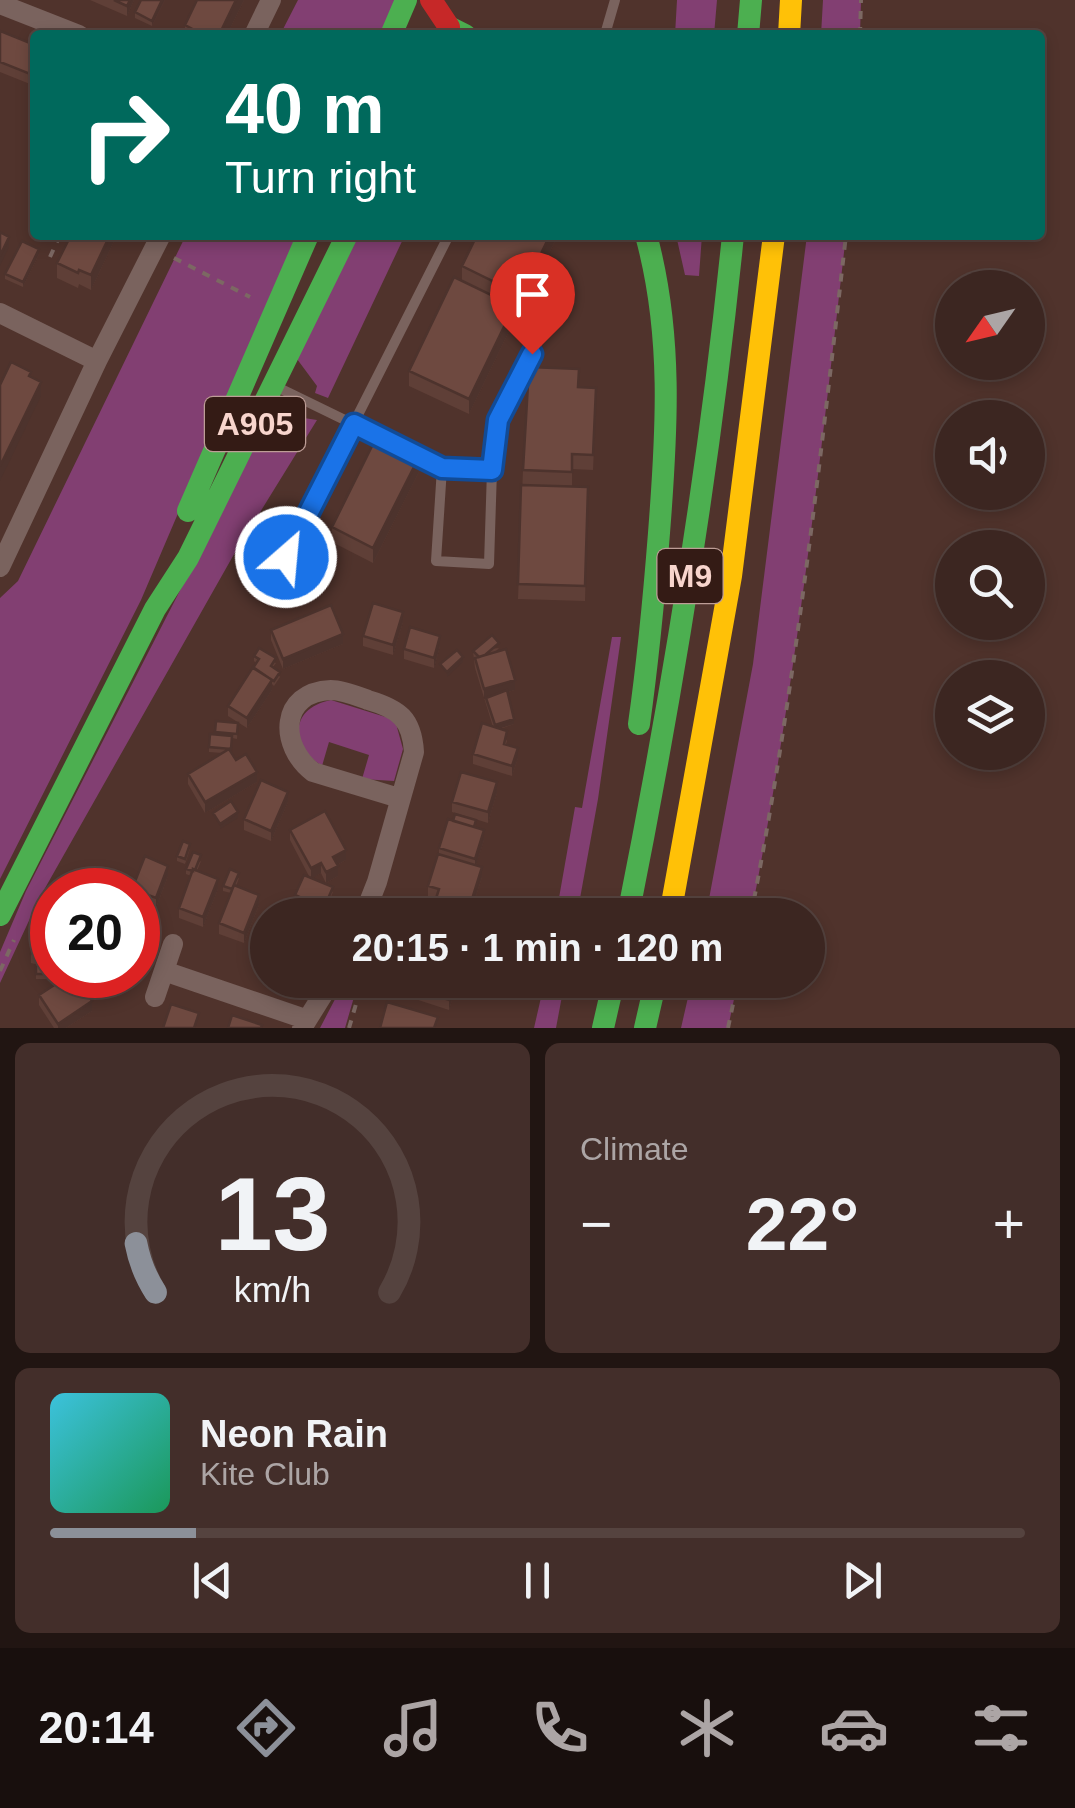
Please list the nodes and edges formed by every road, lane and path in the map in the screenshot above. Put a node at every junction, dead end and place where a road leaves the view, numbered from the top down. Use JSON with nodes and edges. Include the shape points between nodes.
{"nodes":[{"id":1,"x":271,"y":0,"type":"edge"},
{"id":2,"x":406,"y":0,"type":"edge"},
{"id":3,"x":430,"y":0,"type":"edge"},
{"id":4,"x":458,"y":0,"type":"edge"},
{"id":5,"x":614,"y":0,"type":"edge"},
{"id":6,"x":751,"y":0,"type":"edge"},
{"id":7,"x":791,"y":0,"type":"edge"},
{"id":8,"x":861,"y":0,"type":"edge"},
{"id":9,"x":0,"y":4,"type":"edge"},
{"id":10,"x":66,"y":30,"type":"edge"},
{"id":11,"x":256,"y":30,"type":"edge"},
{"id":12,"x":393,"y":30,"type":"edge"},
{"id":13,"x":452,"y":30,"type":"edge"},
{"id":14,"x":453,"y":30,"type":"edge"},
{"id":15,"x":606,"y":30,"type":"edge"},
{"id":16,"x":748,"y":30,"type":"edge"},
{"id":17,"x":789,"y":30,"type":"edge"},
{"id":18,"x":860,"y":30,"type":"edge"},
{"id":19,"x":58,"y":240,"type":"edge"},
{"id":20,"x":306,"y":240,"type":"edge"},
{"id":21,"x":345,"y":240,"type":"edge"},
{"id":22,"x":446,"y":240,"type":"edge"},
{"id":23,"x":647,"y":240,"type":"edge"},
{"id":24,"x":732,"y":240,"type":"edge"},
{"id":25,"x":773,"y":240,"type":"edge"},
{"id":26,"x":845,"y":240,"type":"edge"},
{"id":27,"x":158,"y":242,"type":"edge"},
{"id":28,"x":50,"y":257,"type":"dead end"},
{"id":29,"x":566,"y":288,"type":"dead end"},
{"id":30,"x":276,"y":311,"type":"junction"},
{"id":31,"x":0,"y":313,"type":"edge"},
{"id":32,"x":97,"y":361,"type":"junction"},
{"id":33,"x":250,"y":373,"type":"junction"},
{"id":34,"x":274,"y":386,"type":"junction"},
{"id":35,"x":354,"y":424,"type":"junction"},
{"id":36,"x":442,"y":468,"type":"junction"},
{"id":37,"x":492,"y":470,"type":"junction"},
{"id":38,"x":286,"y":557,"type":"dead end"},
{"id":39,"x":0,"y":567,"type":"edge"},
{"id":40,"x":154,"y":610,"type":"junction"},
{"id":41,"x":399,"y":798,"type":"junction"},
{"id":42,"x":371,"y":898,"type":"edge"},
{"id":43,"x":610,"y":898,"type":"edge"},
{"id":44,"x":632,"y":898,"type":"edge"},
{"id":45,"x":673,"y":898,"type":"edge"},
{"id":46,"x":754,"y":898,"type":"edge"},
{"id":47,"x":0,"y":915,"type":"edge"},
{"id":48,"x":173,"y":944,"type":"dead end"},
{"id":49,"x":164,"y":971,"type":"junction"},
{"id":50,"x":160,"y":983,"type":"edge"},
{"id":51,"x":320,"y":998,"type":"edge"},
{"id":52,"x":358,"y":998,"type":"edge"},
{"id":53,"x":593,"y":998,"type":"edge"},
{"id":54,"x":610,"y":998,"type":"edge"},
{"id":55,"x":652,"y":998,"type":"edge"},
{"id":56,"x":734,"y":998,"type":"edge"},
{"id":57,"x":303,"y":1024,"type":"edge"},
{"id":58,"x":349,"y":1028,"type":"edge"},
{"id":59,"x":587,"y":1028,"type":"edge"},
{"id":60,"x":603,"y":1028,"type":"edge"},
{"id":61,"x":645,"y":1028,"type":"edge"},
{"id":62,"x":728,"y":1028,"type":"edge"}],
"edges":[{"from":1,"to":11,"type":"street"},
{"from":2,"to":12,"type":"main road"},
{"from":3,"to":13,"type":"main road"},
{"from":4,"to":14,"type":"main road"},
{"from":5,"to":15,"type":"lane"},
{"from":6,"to":16,"type":"main road"},
{"from":7,"to":17,"type":"main road"},
{"from":8,"to":18,"type":"path"},
{"from":9,"to":10,"type":"street"},
{"from":19,"to":28,"type":"path"},
{"from":20,"to":30,"type":"main road","number":"A905"},
{"from":21,"to":34,"type":"main road","number":"A905"},
{"from":22,"to":35,"type":"lane"},
{"from":23,"to":43,"type":"main road","via":[[664,324],[667,421],[651,628]]},
{"from":24,"to":44,"type":"main road","number":"M9","via":[[693,558]]},
{"from":25,"to":45,"type":"main road","number":"M9","via":[[726,622]]},
{"from":26,"to":46,"type":"path","via":[[812,536]]},
{"from":27,"to":30,"type":"path"},
{"from":27,"to":32,"type":"street"},
{"from":29,"to":37,"type":"lane","via":[[498,420]]},
{"from":30,"to":33,"type":"main road","number":"A905"},
{"from":31,"to":32,"type":"street"},
{"from":32,"to":39,"type":"street"},
{"from":33,"to":34,"type":"lane"},
{"from":33,"to":40,"type":"main road","number":"A905","via":[[170,552]]},
{"from":34,"to":35,"type":"lane"},
{"from":34,"to":40,"type":"main road","number":"A905","via":[[188,558]]},
{"from":35,"to":36,"type":"lane"},
{"from":35,"to":38,"type":"lane"},
{"from":36,"to":37,"type":"lane"},
{"from":36,"to":37,"type":"lane","via":[[436,561],[489,564]]},
{"from":40,"to":47,"type":"main road","number":"A905"},
{"from":41,"to":41,"type":"street","via":[[414,752],[400,714],[336,690],[296,706],[288,721],[290,740],[303,764]]},
{"from":41,"to":42,"type":"street"},
{"from":48,"to":49,"type":"street"},
{"from":49,"to":50,"type":"street"},
{"from":49,"to":57,"type":"street"},
{"from":51,"to":57,"type":"street"},
{"from":52,"to":58,"type":"path"},
{"from":53,"to":59,"type":"main road"},
{"from":54,"to":60,"type":"main road"},
{"from":55,"to":61,"type":"main road"},
{"from":56,"to":62,"type":"path"}]}
